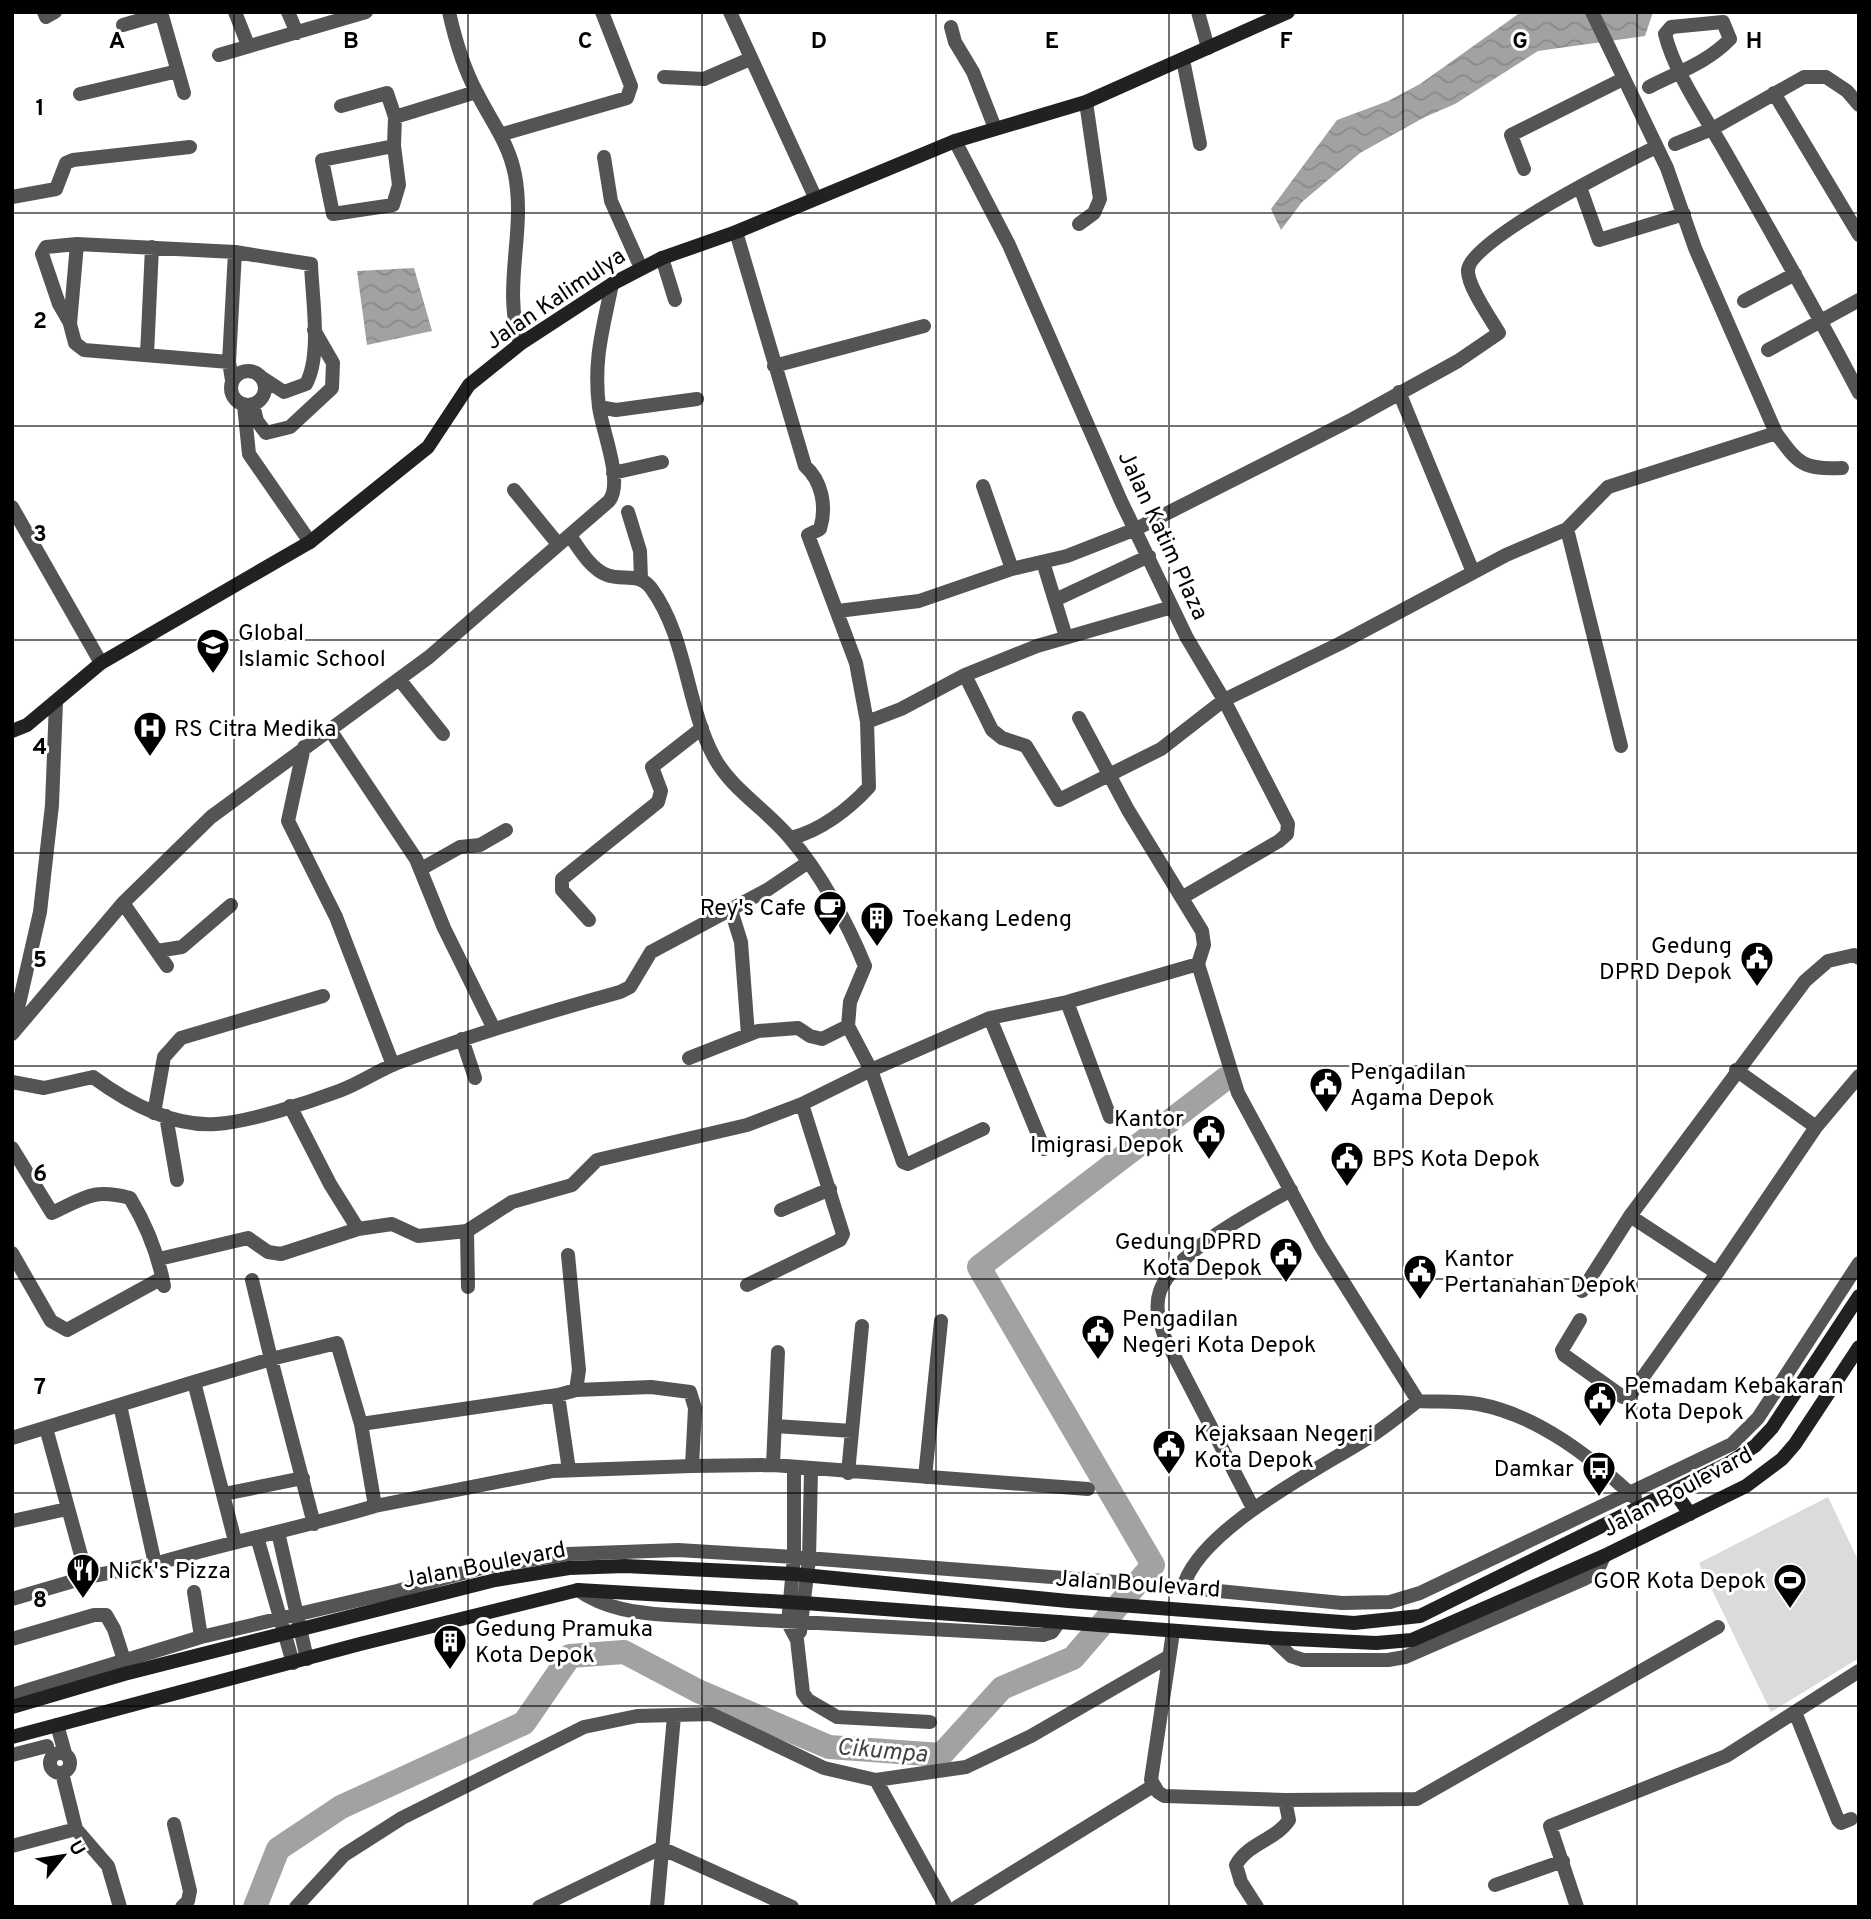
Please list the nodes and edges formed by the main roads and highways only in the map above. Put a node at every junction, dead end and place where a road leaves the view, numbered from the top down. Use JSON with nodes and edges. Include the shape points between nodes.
{"nodes":[{"id":1,"x":1287,"y":12,"type":"edge"},
{"id":2,"x":12,"y":731,"type":"edge"},
{"id":3,"x":1859,"y":1297,"type":"edge"},
{"id":4,"x":1856,"y":1355,"type":"edge"},
{"id":5,"x":1674,"y":1491,"type":"junction"},
{"id":6,"x":1690,"y":1514,"type":"junction"},
{"id":7,"x":1068,"y":1601,"type":"junction"},
{"id":8,"x":1063,"y":1623,"type":"junction"},
{"id":9,"x":12,"y":1707,"type":"edge"},
{"id":10,"x":12,"y":1737,"type":"edge"}],
"edges":[{"from":1,"to":2,"type":"main road","name":"Jalan Kalimulya","via":[[1086,102],[955,141],[662,258],[612,284],[520,344],[469,385],[428,447],[310,542],[101,663],[27,725]]},
{"from":3,"to":5,"type":"main road","name":"Jalan Boulevard","via":[[1763,1437],[1729,1463]]},
{"from":4,"to":6,"type":"main road","name":"Jalan Boulevard","via":[[1782,1459],[1746,1486]]},
{"from":5,"to":6,"type":"main road"},
{"from":5,"to":7,"type":"main road","name":"Jalan Boulevard","via":[[1420,1616],[1354,1623]]},
{"from":6,"to":8,"type":"main road","name":"Jalan Boulevard","via":[[1412,1640],[1376,1643],[1272,1638]]},
{"from":7,"to":8,"type":"main road"},
{"from":7,"to":9,"type":"main road","name":"Jalan Boulevard","via":[[793,1574],[569,1568],[299,1621],[284,1633]]},
{"from":8,"to":10,"type":"main road","name":"Jalan Boulevard","via":[[579,1590]]}]}
